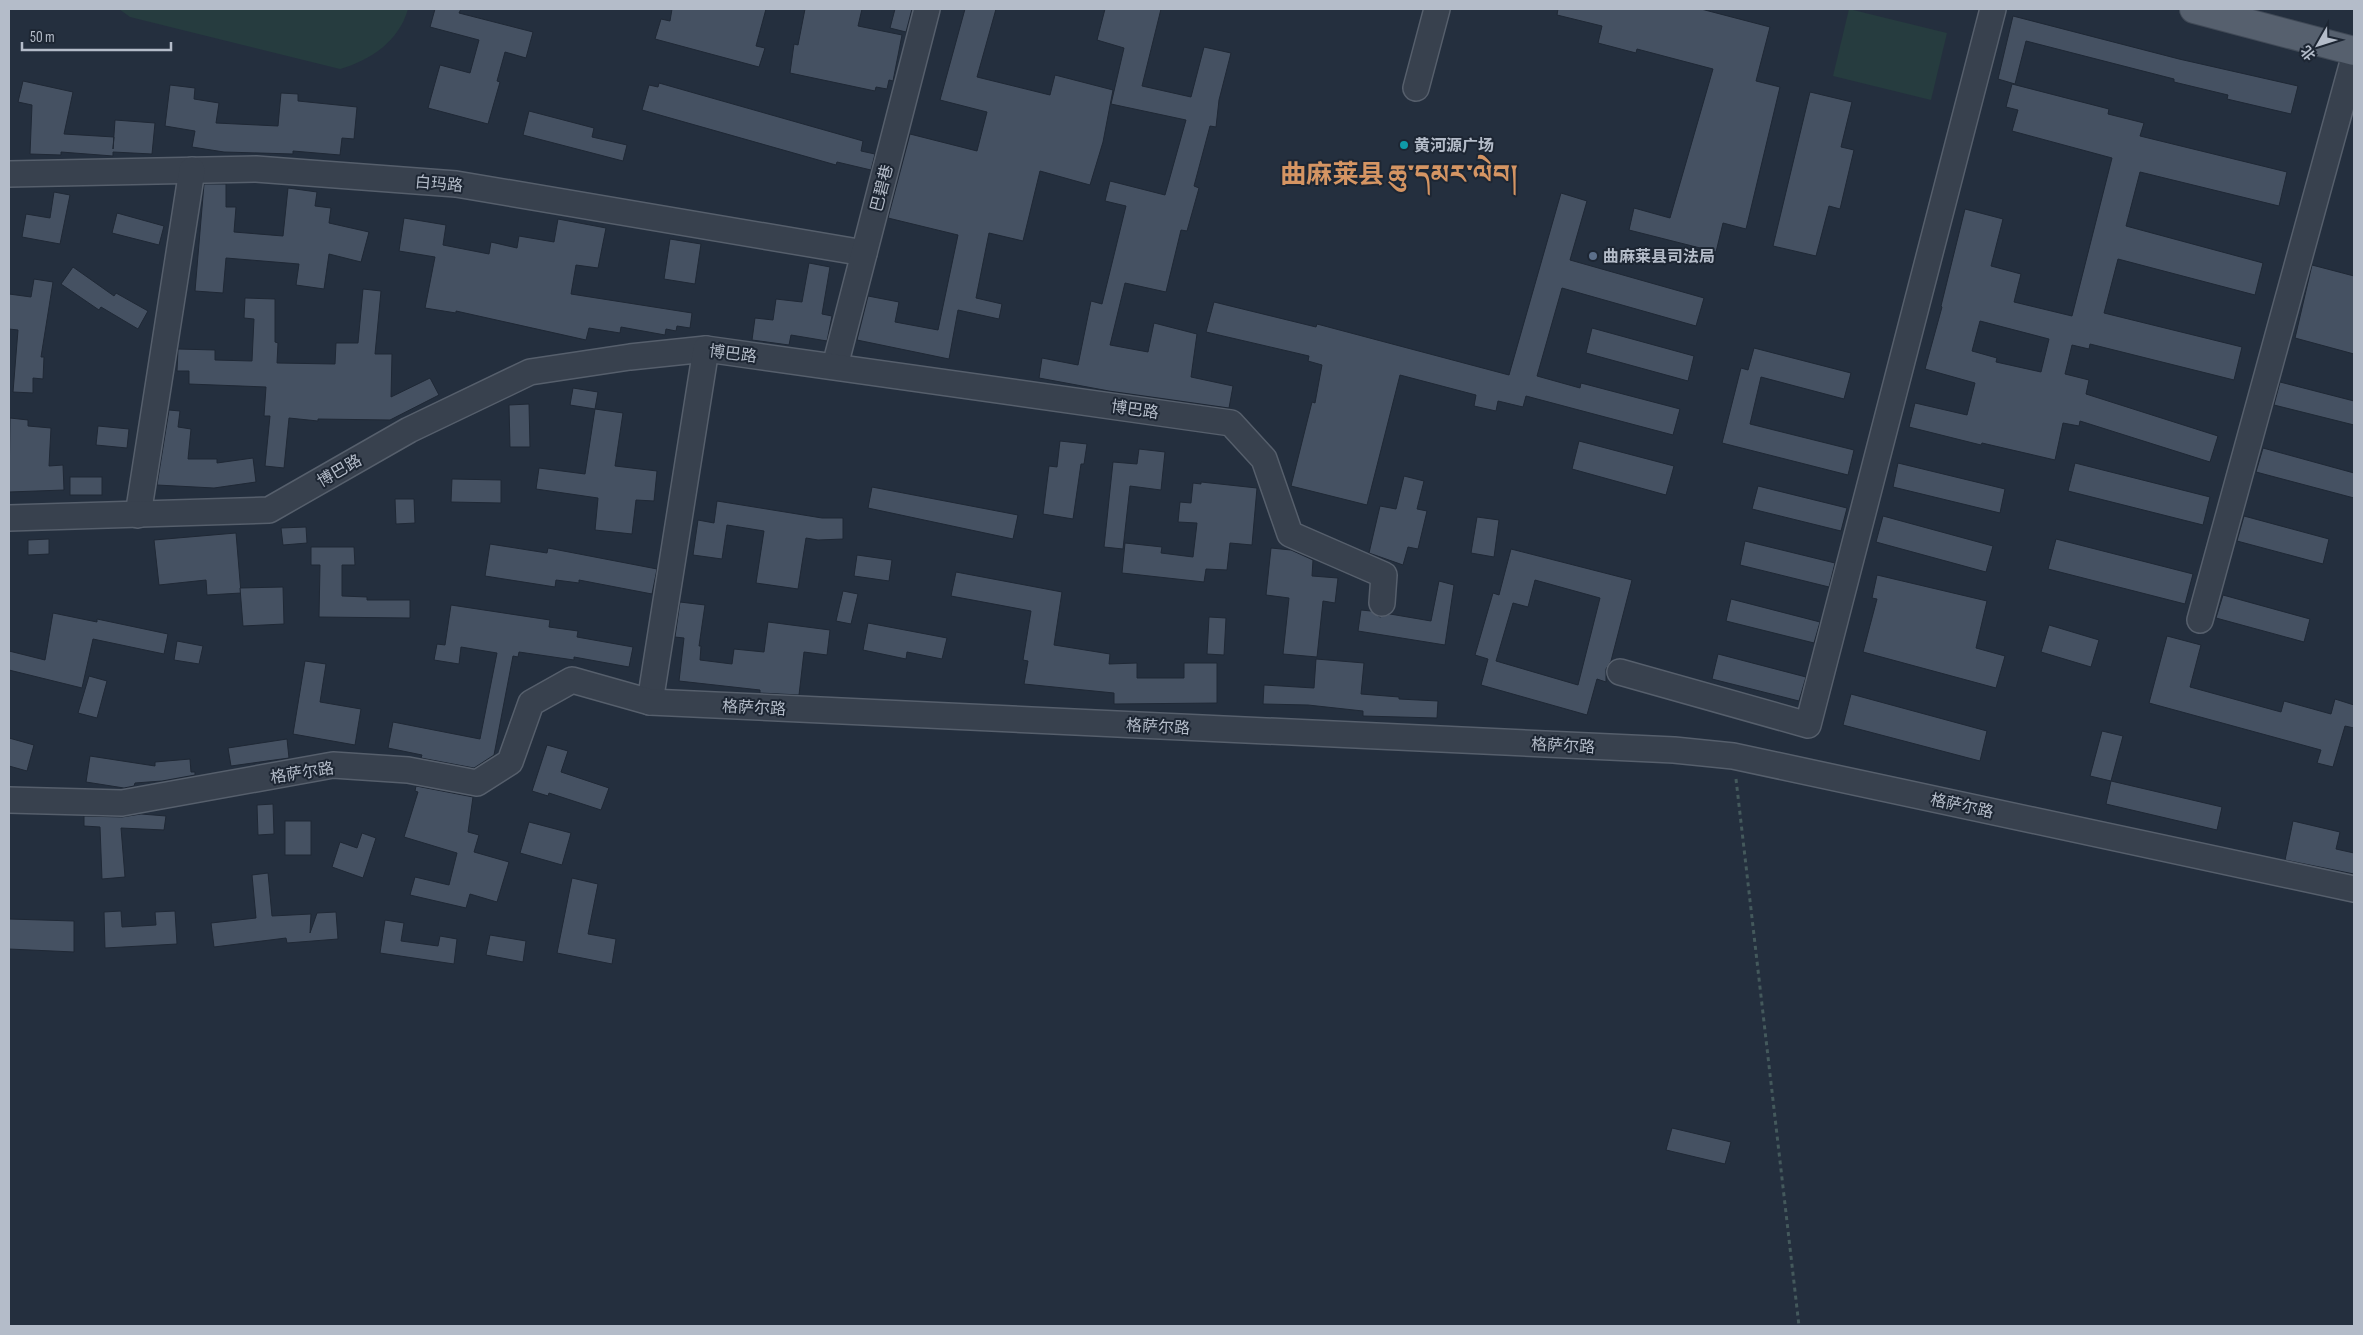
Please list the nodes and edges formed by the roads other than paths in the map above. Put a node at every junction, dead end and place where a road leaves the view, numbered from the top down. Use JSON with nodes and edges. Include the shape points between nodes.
{"nodes":[{"id":1,"x":927,"y":9,"type":"edge"},
{"id":2,"x":1437,"y":9,"type":"edge"},
{"id":3,"x":1992,"y":9,"type":"edge"},
{"id":4,"x":2194,"y":9,"type":"edge"},
{"id":5,"x":2354,"y":51,"type":"edge"},
{"id":6,"x":2354,"y":58,"type":"edge"},
{"id":7,"x":1416,"y":88,"type":"dead end"},
{"id":8,"x":192,"y":170,"type":"junction"},
{"id":9,"x":9,"y":174,"type":"edge"},
{"id":10,"x":864,"y":253,"type":"junction"},
{"id":11,"x":706,"y":349,"type":"junction"},
{"id":12,"x":835,"y":366,"type":"junction"},
{"id":13,"x":138,"y":514,"type":"junction"},
{"id":14,"x":9,"y":518,"type":"edge"},
{"id":15,"x":1382,"y":603,"type":"dead end"},
{"id":16,"x":2200,"y":620,"type":"dead end"},
{"id":17,"x":1620,"y":672,"type":"dead end"},
{"id":18,"x":650,"y":702,"type":"junction"},
{"id":19,"x":9,"y":800,"type":"edge"},
{"id":20,"x":2354,"y":889,"type":"edge"}],
"edges":[{"from":1,"to":10,"type":"street","name":"巴碧巷"},
{"from":2,"to":7,"type":"street"},
{"from":3,"to":17,"type":"street","via":[[1808,725]]},
{"from":4,"to":5,"type":"main road"},
{"from":6,"to":16,"type":"street"},
{"from":8,"to":9,"type":"street","name":"白玛路"},
{"from":8,"to":10,"type":"street","name":"白玛路","via":[[256,169],[456,184]]},
{"from":8,"to":13,"type":"street"},
{"from":10,"to":12,"type":"street","name":"巴碧巷"},
{"from":11,"to":12,"type":"street","name":"博巴路"},
{"from":11,"to":13,"type":"street","name":"博巴路","via":[[530,372],[409,430],[268,510]]},
{"from":11,"to":18,"type":"street"},
{"from":12,"to":15,"type":"street","name":"博巴路","via":[[1231,423],[1264,459],[1290,534],[1384,575]]},
{"from":13,"to":14,"type":"street","name":"博巴路"},
{"from":18,"to":19,"type":"street","name":"格萨尔路","via":[[572,680],[531,703],[510,762],[477,782],[408,770],[333,766],[122,803]]},
{"from":18,"to":20,"type":"street","name":"格萨尔路","via":[[1674,750],[1733,756]]}]}
